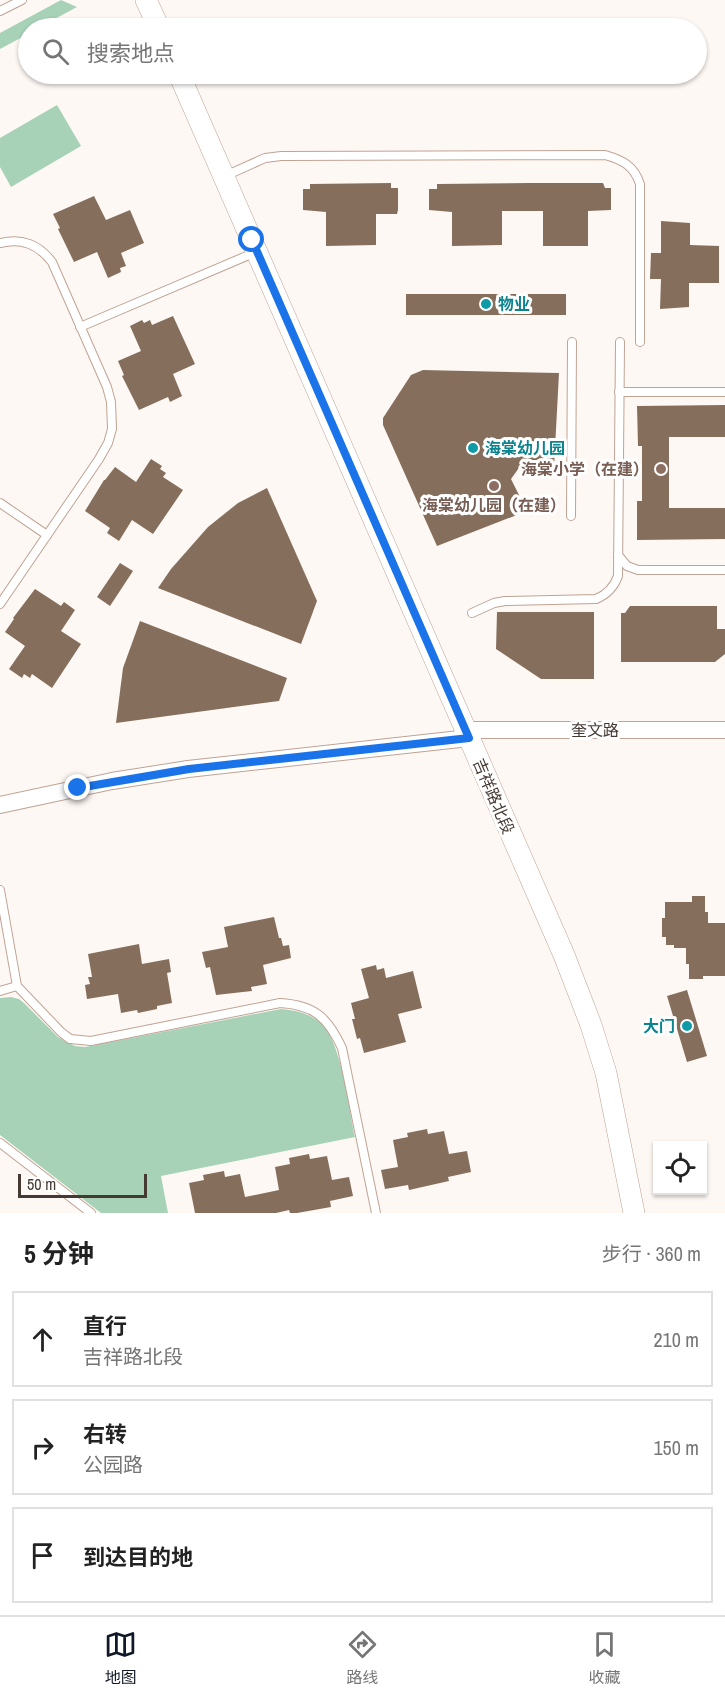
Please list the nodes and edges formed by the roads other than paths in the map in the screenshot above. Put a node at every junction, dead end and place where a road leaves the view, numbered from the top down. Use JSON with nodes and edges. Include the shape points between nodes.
{"nodes":[{"id":1,"x":22,"y":0,"type":"edge"},
{"id":2,"x":146,"y":0,"type":"edge"},
{"id":3,"x":0,"y":11,"type":"edge"},
{"id":4,"x":154,"y":18,"type":"edge"},
{"id":5,"x":184,"y":84,"type":"edge"},
{"id":6,"x":225,"y":176,"type":"junction"},
{"id":7,"x":0,"y":243,"type":"edge"},
{"id":8,"x":257,"y":252,"type":"junction"},
{"id":9,"x":80,"y":327,"type":"junction"},
{"id":10,"x":572,"y":342,"type":"dead end"},
{"id":11,"x":620,"y":342,"type":"dead end"},
{"id":12,"x":640,"y":342,"type":"dead end"},
{"id":13,"x":619,"y":392,"type":"junction"},
{"id":14,"x":725,"y":392,"type":"edge"},
{"id":15,"x":0,"y":502,"type":"edge"},
{"id":16,"x":571,"y":516,"type":"dead end"},
{"id":17,"x":47,"y":535,"type":"junction"},
{"id":18,"x":618,"y":555,"type":"junction"},
{"id":19,"x":638,"y":570,"type":"junction"},
{"id":20,"x":725,"y":570,"type":"edge"},
{"id":21,"x":615,"y":583,"type":"junction"},
{"id":22,"x":0,"y":604,"type":"edge"},
{"id":23,"x":472,"y":613,"type":"dead end"},
{"id":24,"x":725,"y":730,"type":"edge"},
{"id":25,"x":467,"y":734,"type":"junction"},
{"id":26,"x":0,"y":805,"type":"edge"},
{"id":27,"x":0,"y":890,"type":"edge"},
{"id":28,"x":17,"y":986,"type":"junction"},
{"id":29,"x":0,"y":991,"type":"edge"},
{"id":30,"x":0,"y":1143,"type":"edge"},
{"id":31,"x":91,"y":1213,"type":"edge"},
{"id":32,"x":376,"y":1213,"type":"edge"},
{"id":33,"x":634,"y":1213,"type":"edge"}],
"edges":[{"from":1,"to":3,"type":"lane"},
{"from":2,"to":4,"type":"street"},
{"from":5,"to":6,"type":"street","name":"吉祥路北段"},
{"from":6,"to":8,"type":"street","name":"吉祥路北段"},
{"from":6,"to":12,"type":"lane","via":[[265,158],[281,156],[605,155],[625,161],[640,184]]},
{"from":7,"to":9,"type":"lane","via":[[23,241],[44,252]]},
{"from":8,"to":9,"type":"lane"},
{"from":8,"to":25,"type":"street","name":"吉祥路北段"},
{"from":9,"to":17,"type":"lane","via":[[107,387],[112,429],[99,459]]},
{"from":10,"to":16,"type":"lane"},
{"from":11,"to":13,"type":"lane"},
{"from":13,"to":14,"type":"lane"},
{"from":13,"to":18,"type":"lane"},
{"from":15,"to":17,"type":"lane"},
{"from":17,"to":22,"type":"lane"},
{"from":18,"to":19,"type":"lane","via":[[627,566]]},
{"from":18,"to":21,"type":"lane"},
{"from":19,"to":20,"type":"lane"},
{"from":19,"to":21,"type":"lane"},
{"from":21,"to":23,"type":"lane","via":[[596,599],[505,601]]},
{"from":24,"to":25,"type":"street","name":"奎文路"},
{"from":25,"to":26,"type":"street","name":"奎文路","via":[[189,769]]},
{"from":25,"to":33,"type":"street","name":"吉祥路北段","via":[[591,1025],[606,1073]]},
{"from":27,"to":28,"type":"lane"},
{"from":28,"to":29,"type":"lane"},
{"from":28,"to":32,"type":"lane","via":[[61,1032],[81,1041],[280,1003],[312,1010],[333,1028],[342,1048]]},
{"from":30,"to":31,"type":"lane"}]}
